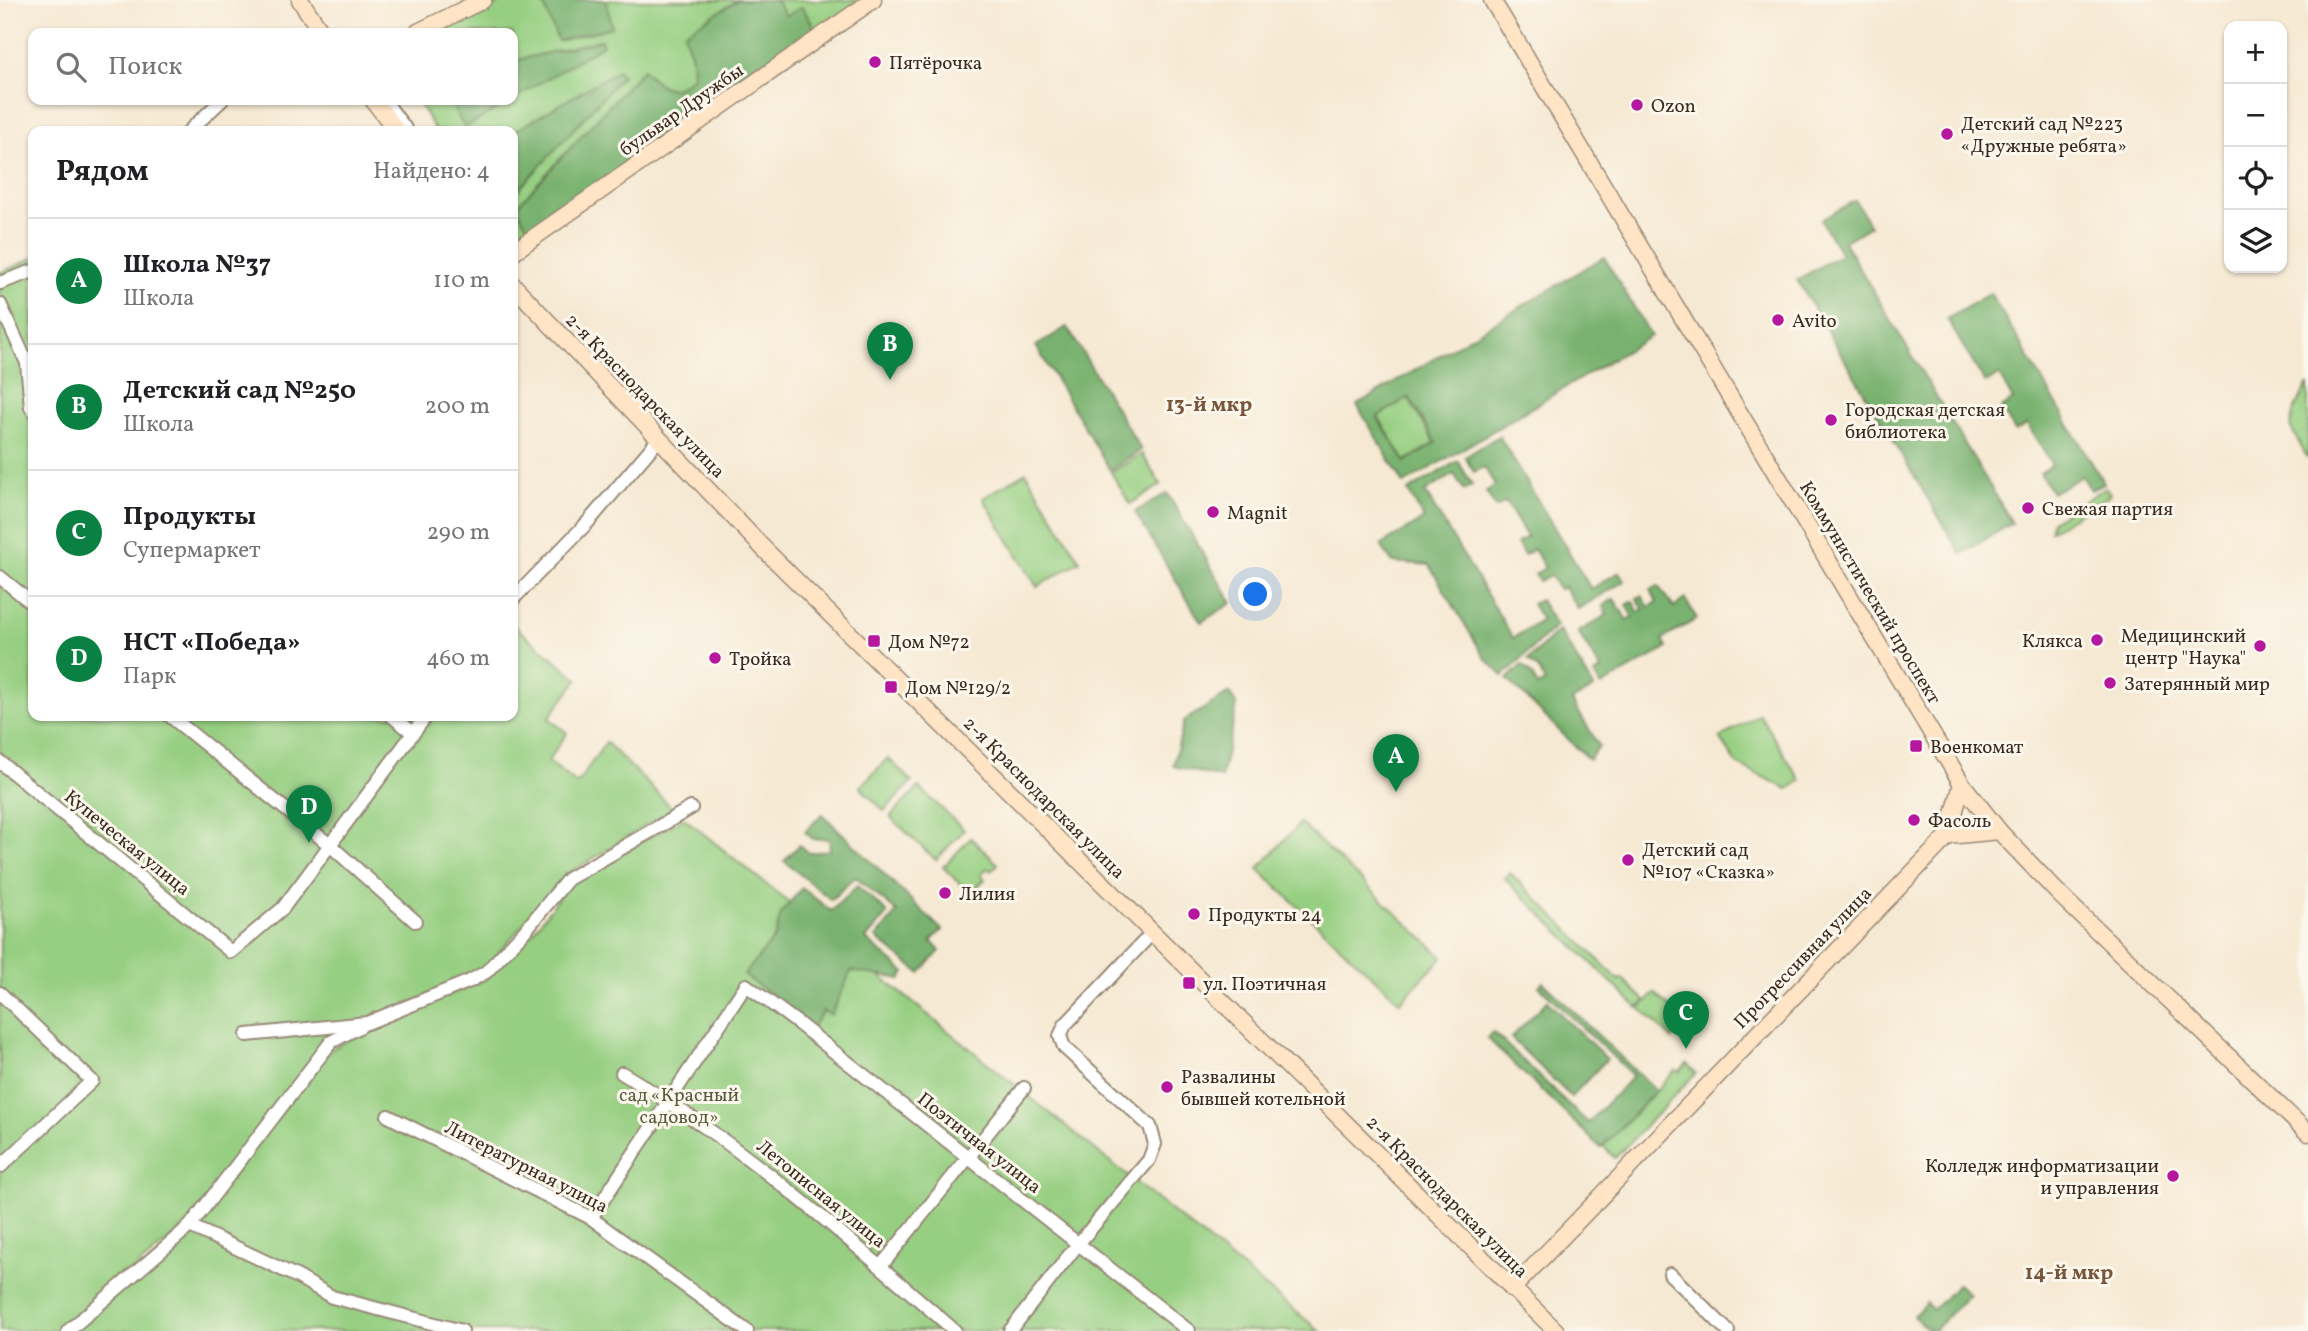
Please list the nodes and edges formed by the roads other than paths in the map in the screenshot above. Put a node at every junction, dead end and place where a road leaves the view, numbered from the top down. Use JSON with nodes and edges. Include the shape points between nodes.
{"nodes":[{"id":1,"x":300,"y":0,"type":"edge"},
{"id":2,"x":482,"y":0,"type":"edge"},
{"id":3,"x":873,"y":0,"type":"edge"},
{"id":4,"x":1492,"y":0,"type":"edge"},
{"id":5,"x":317,"y":28,"type":"edge"},
{"id":6,"x":426,"y":28,"type":"edge"},
{"id":7,"x":217,"y":105,"type":"edge"},
{"id":8,"x":377,"y":105,"type":"edge"},
{"id":9,"x":388,"y":105,"type":"edge"},
{"id":10,"x":194,"y":126,"type":"edge"},
{"id":11,"x":393,"y":126,"type":"edge"},
{"id":12,"x":403,"y":126,"type":"edge"},
{"id":13,"x":518,"y":249,"type":"edge"},
{"id":14,"x":28,"y":273,"type":"edge"},
{"id":15,"x":0,"y":283,"type":"edge"},
{"id":16,"x":518,"y":290,"type":"edge"},
{"id":17,"x":0,"y":304,"type":"edge"},
{"id":18,"x":28,"y":374,"type":"edge"},
{"id":19,"x":659,"y":439,"type":"junction"},
{"id":20,"x":0,"y":578,"type":"edge"},
{"id":21,"x":518,"y":594,"type":"edge"},
{"id":22,"x":28,"y":600,"type":"edge"},
{"id":23,"x":176,"y":721,"type":"edge"},
{"id":24,"x":398,"y":721,"type":"edge"},
{"id":25,"x":422,"y":721,"type":"edge"},
{"id":26,"x":413,"y":733,"type":"junction"},
{"id":27,"x":0,"y":762,"type":"edge"},
{"id":28,"x":1962,"y":784,"type":"junction"},
{"id":29,"x":691,"y":808,"type":"dead end"},
{"id":30,"x":1999,"y":831,"type":"junction"},
{"id":31,"x":1948,"y":836,"type":"junction"},
{"id":32,"x":331,"y":846,"type":"junction"},
{"id":33,"x":415,"y":921,"type":"dead end"},
{"id":34,"x":1152,"y":933,"type":"junction"},
{"id":35,"x":0,"y":993,"type":"edge"},
{"id":36,"x":367,"y":1023,"type":"junction"},
{"id":37,"x":247,"y":1035,"type":"dead end"},
{"id":38,"x":622,"y":1073,"type":"dead end"},
{"id":39,"x":1024,"y":1088,"type":"dead end"},
{"id":40,"x":670,"y":1101,"type":"junction"},
{"id":41,"x":388,"y":1116,"type":"dead end"},
{"id":42,"x":2308,"y":1133,"type":"edge"},
{"id":43,"x":968,"y":1156,"type":"junction"},
{"id":44,"x":0,"y":1167,"type":"edge"},
{"id":45,"x":591,"y":1217,"type":"junction"},
{"id":46,"x":190,"y":1226,"type":"junction"},
{"id":47,"x":1078,"y":1244,"type":"junction"},
{"id":48,"x":881,"y":1266,"type":"junction"},
{"id":49,"x":1670,"y":1274,"type":"dead end"},
{"id":50,"x":1512,"y":1289,"type":"junction"},
{"id":51,"x":68,"y":1331,"type":"edge"},
{"id":52,"x":462,"y":1331,"type":"edge"},
{"id":53,"x":747,"y":1331,"type":"edge"},
{"id":54,"x":955,"y":1331,"type":"edge"},
{"id":55,"x":1010,"y":1331,"type":"edge"},
{"id":56,"x":1189,"y":1331,"type":"edge"},
{"id":57,"x":1556,"y":1331,"type":"edge"},
{"id":58,"x":1728,"y":1331,"type":"edge"}],
"edges":[{"from":1,"to":5,"type":"street"},
{"from":2,"to":6,"type":"street"},
{"from":3,"to":13,"type":"street","name":"бульвар Дружбы"},
{"from":4,"to":28,"type":"street","name":"Коммунистический проспект"},
{"from":7,"to":10,"type":"street"},
{"from":8,"to":11,"type":"street"},
{"from":9,"to":12,"type":"street"},
{"from":14,"to":15,"type":"street"},
{"from":16,"to":19,"type":"street","name":"2-я Краснодарская улица"},
{"from":17,"to":18,"type":"street"},
{"from":19,"to":21,"type":"street"},
{"from":19,"to":34,"type":"street","name":"2-я Краснодарская улица"},
{"from":20,"to":22,"type":"street"},
{"from":23,"to":32,"type":"street"},
{"from":24,"to":26,"type":"street"},
{"from":25,"to":26,"type":"street"},
{"from":26,"to":32,"type":"street"},
{"from":27,"to":32,"type":"street","name":"Купеческая улица","via":[[231,952],[283,908]]},
{"from":28,"to":30,"type":"street","name":"Коммунистический проспект"},
{"from":28,"to":31,"type":"street"},
{"from":29,"to":36,"type":"street","via":[[568,879],[486,972]]},
{"from":30,"to":31,"type":"street"},
{"from":30,"to":42,"type":"street","name":"Коммунистический проспект"},
{"from":31,"to":50,"type":"street","name":"Прогрессивная улица"},
{"from":32,"to":33,"type":"street"},
{"from":34,"to":47,"type":"street","via":[[1065,1025],[1060,1036],[1064,1047],[1150,1126],[1155,1144],[1149,1160]]},
{"from":34,"to":50,"type":"street","name":"2-я Краснодарская улица"},
{"from":35,"to":44,"type":"street","via":[[92,1081]]},
{"from":36,"to":37,"type":"street"},
{"from":36,"to":46,"type":"street","via":[[331,1042]]},
{"from":38,"to":40,"type":"street","name":"Летописная улица"},
{"from":39,"to":43,"type":"street"},
{"from":40,"to":43,"type":"street","name":"Поэтичная улица","via":[[746,985]]},
{"from":40,"to":45,"type":"street"},
{"from":40,"to":48,"type":"street","name":"Летописная улица","via":[[735,1147]]},
{"from":41,"to":45,"type":"street","name":"Литературная улица"},
{"from":43,"to":47,"type":"street","name":"Поэтичная улица"},
{"from":43,"to":48,"type":"street"},
{"from":45,"to":53,"type":"street","name":"Литературная улица"},
{"from":46,"to":51,"type":"street"},
{"from":46,"to":52,"type":"street","via":[[332,1297]]},
{"from":47,"to":55,"type":"street"},
{"from":47,"to":56,"type":"street","name":"Поэтичная улица"},
{"from":48,"to":54,"type":"street","name":"Летописная улица"},
{"from":49,"to":58,"type":"street"},
{"from":50,"to":57,"type":"street","name":"2-я Краснодарская улица"}]}
